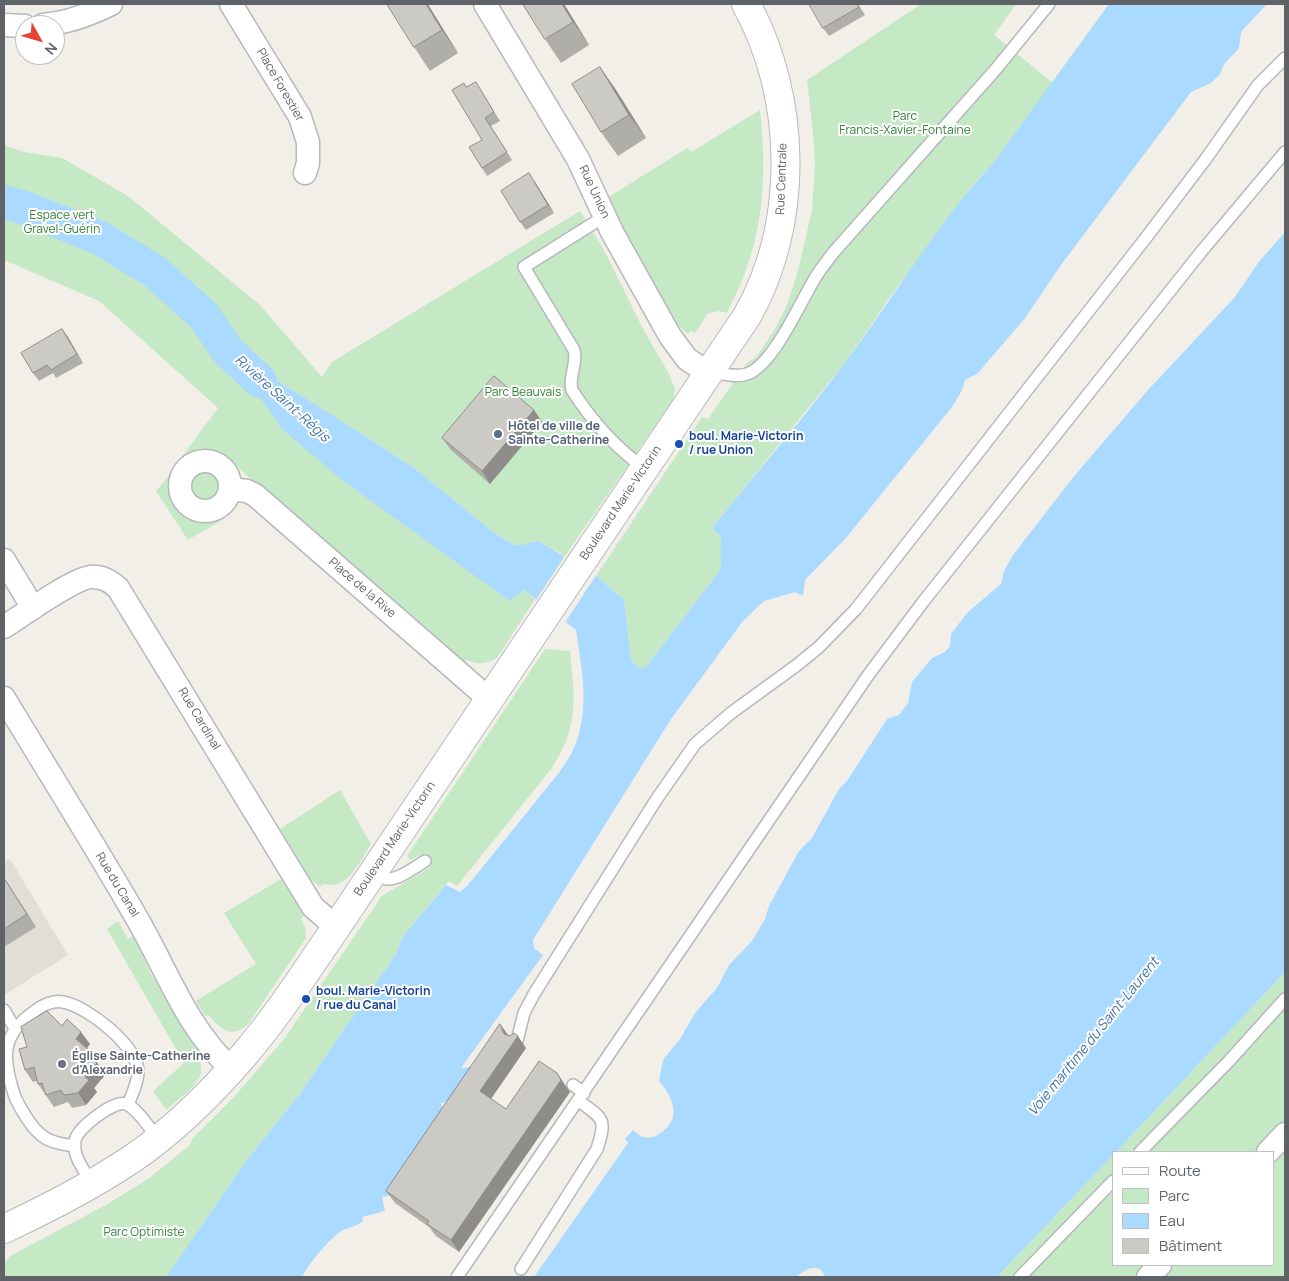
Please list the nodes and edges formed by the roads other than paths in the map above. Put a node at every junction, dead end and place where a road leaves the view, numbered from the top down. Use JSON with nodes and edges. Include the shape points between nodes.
{"nodes":[{"id":1,"x":111,"y":4,"type":"edge"},
{"id":2,"x":231,"y":4,"type":"edge"},
{"id":3,"x":485,"y":4,"type":"edge"},
{"id":4,"x":746,"y":4,"type":"edge"},
{"id":5,"x":1049,"y":4,"type":"edge"},
{"id":6,"x":65,"y":22,"type":"edge"},
{"id":7,"x":1285,"y":58,"type":"edge"},
{"id":8,"x":1285,"y":152,"type":"edge"},
{"id":9,"x":305,"y":173,"type":"dead end"},
{"id":10,"x":605,"y":216,"type":"junction"},
{"id":11,"x":709,"y":371,"type":"junction"},
{"id":12,"x":644,"y":468,"type":"junction"},
{"id":13,"x":230,"y":490,"type":"dead end"},
{"id":14,"x":4,"y":560,"type":"edge"},
{"id":15,"x":33,"y":608,"type":"junction"},
{"id":16,"x":4,"y":627,"type":"edge"},
{"id":17,"x":4,"y":698,"type":"edge"},
{"id":18,"x":489,"y":699,"type":"junction"},
{"id":19,"x":426,"y":861,"type":"dead end"},
{"id":20,"x":372,"y":872,"type":"junction"},
{"id":21,"x":336,"y":927,"type":"junction"},
{"id":22,"x":1285,"y":999,"type":"edge"},
{"id":23,"x":4,"y":1010,"type":"edge"},
{"id":24,"x":14,"y":1027,"type":"junction"},
{"id":25,"x":517,"y":1042,"type":"edge"},
{"id":26,"x":5,"y":1059,"type":"edge"},
{"id":27,"x":232,"y":1069,"type":"junction"},
{"id":28,"x":573,"y":1086,"type":"dead end"},
{"id":29,"x":581,"y":1097,"type":"junction"},
{"id":30,"x":128,"y":1104,"type":"junction"},
{"id":31,"x":1285,"y":1134,"type":"edge"},
{"id":32,"x":158,"y":1139,"type":"junction"},
{"id":33,"x":75,"y":1146,"type":"junction"},
{"id":34,"x":1141,"y":1151,"type":"edge"},
{"id":35,"x":1269,"y":1151,"type":"edge"},
{"id":36,"x":1112,"y":1182,"type":"edge"},
{"id":37,"x":92,"y":1184,"type":"junction"},
{"id":38,"x":4,"y":1229,"type":"edge"},
{"id":39,"x":1159,"y":1266,"type":"edge"},
{"id":40,"x":521,"y":1269,"type":"dead end"},
{"id":41,"x":457,"y":1277,"type":"edge"},
{"id":42,"x":1020,"y":1277,"type":"edge"},
{"id":43,"x":1148,"y":1277,"type":"edge"}],
"edges":[{"from":1,"to":6,"type":"street"},
{"from":2,"to":9,"type":"street","name":"Place Forestier","via":[[300,117],[308,142]]},
{"from":3,"to":10,"type":"street","name":"Rue Union","via":[[578,159]]},
{"from":4,"to":11,"type":"street","name":"Rue Centrale","via":[[761,35],[779,96],[785,155],[783,198],[777,239],[764,282],[747,316]]},
{"from":5,"to":11,"type":"lane","via":[[996,69],[833,253],[782,338],[763,361],[745,375]]},
{"from":7,"to":25,"type":"lane","via":[[1258,85],[1145,239],[856,609],[819,647],[731,712],[695,744],[534,994],[524,1013]]},
{"from":8,"to":29,"type":"lane","via":[[1195,259],[874,667]]},
{"from":10,"to":11,"type":"street","name":"Rue Union","via":[[670,336],[687,359]]},
{"from":10,"to":12,"type":"lane","via":[[524,267],[574,350],[576,361],[570,383],[576,397],[612,442]]},
{"from":11,"to":12,"type":"street","name":"Boulevard Marie-Victorin"},
{"from":12,"to":18,"type":"street","name":"Boulevard Marie-Victorin"},
{"from":13,"to":18,"type":"street","name":"Place de la Rive","via":[[255,495]]},
{"from":14,"to":15,"type":"street"},
{"from":15,"to":16,"type":"street","name":"Rue Cardinal"},
{"from":15,"to":21,"type":"street","name":"Rue Cardinal","via":[[84,579],[100,577],[118,588],[313,907]]},
{"from":17,"to":27,"type":"street","name":"Rue du Canal","via":[[119,887],[176,992],[212,1050]]},
{"from":18,"to":20,"type":"street","name":"Boulevard Marie-Victorin"},
{"from":19,"to":20,"type":"lane","via":[[395,878],[382,878]]},
{"from":20,"to":21,"type":"street","name":"Boulevard Marie-Victorin"},
{"from":21,"to":27,"type":"street","name":"Boulevard Marie-Victorin","via":[[272,1020]]},
{"from":22,"to":34,"type":"lane"},
{"from":23,"to":24,"type":"lane"},
{"from":24,"to":26,"type":"lane","via":[[7,1038]]},
{"from":24,"to":30,"type":"lane","via":[[37,1009],[54,1002],[65,1002],[87,1011],[120,1039],[131,1054],[138,1070]]},
{"from":26,"to":33,"type":"lane","via":[[17,1102],[34,1131],[58,1144]]},
{"from":27,"to":32,"type":"street","name":"Boulevard Marie-Victorin"},
{"from":28,"to":29,"type":"lane"},
{"from":29,"to":40,"type":"lane","via":[[601,1118],[603,1128],[597,1149]]},
{"from":29,"to":41,"type":"lane"},
{"from":30,"to":32,"type":"lane"},
{"from":30,"to":33,"type":"lane","via":[[113,1106],[87,1123],[78,1132]]},
{"from":31,"to":35,"type":"street"},
{"from":32,"to":37,"type":"street","name":"Boulevard Marie-Victorin"},
{"from":33,"to":37,"type":"lane","via":[[79,1162]]},
{"from":36,"to":42,"type":"lane"},
{"from":37,"to":38,"type":"street","name":"Boulevard Marie-Victorin"},
{"from":39,"to":43,"type":"street"}]}
